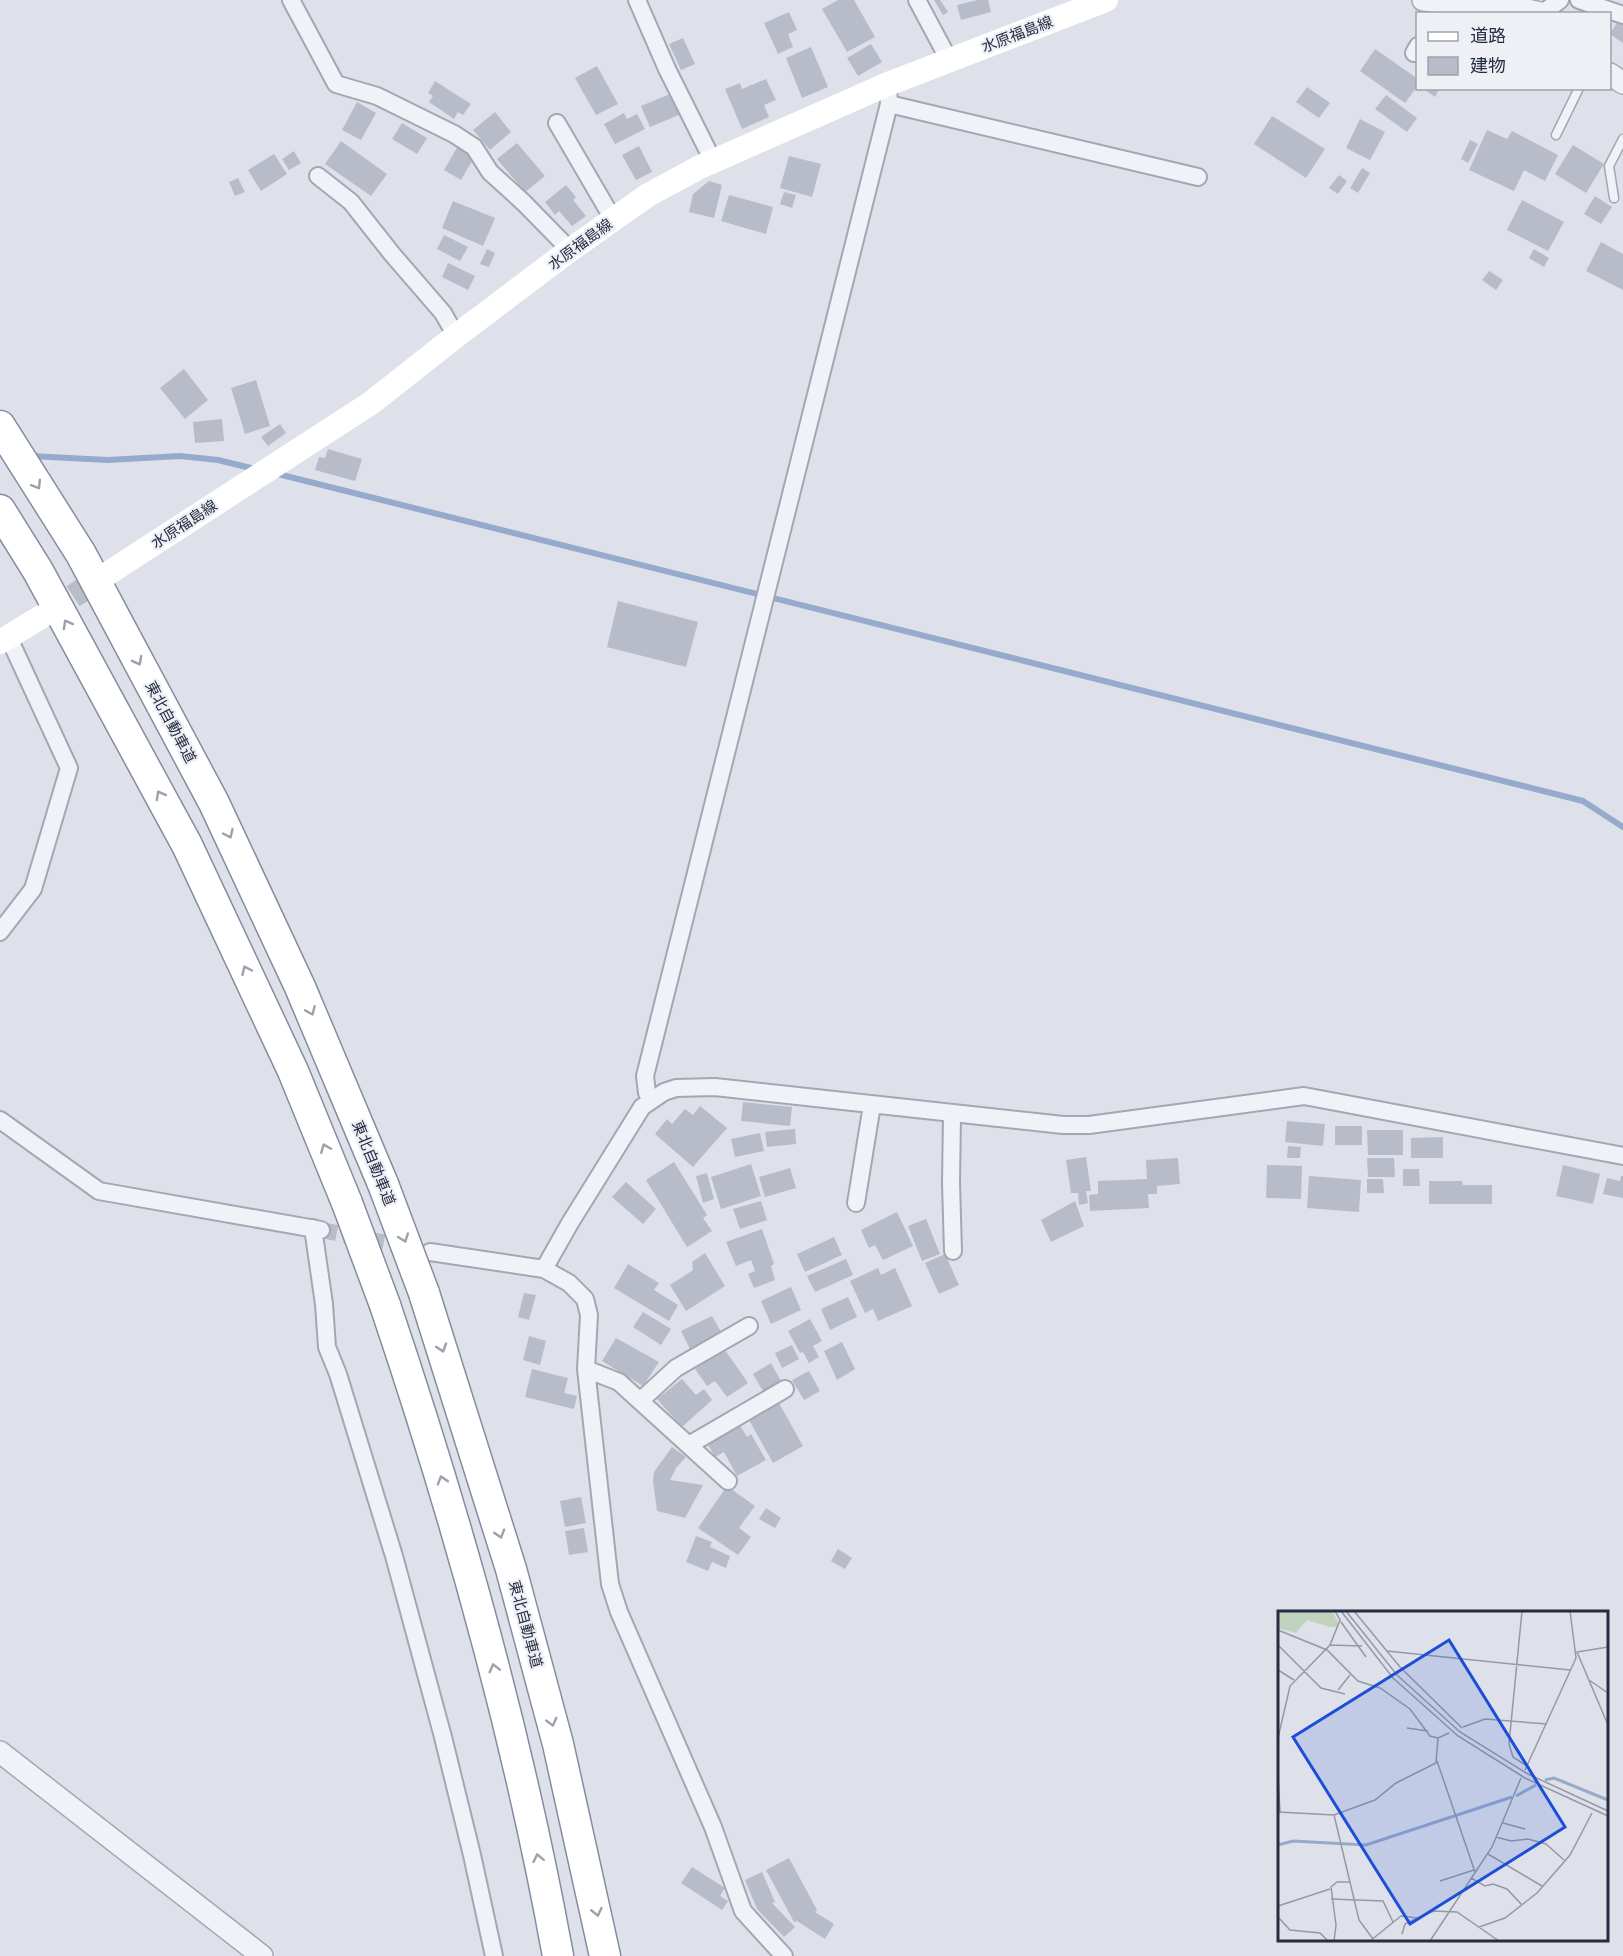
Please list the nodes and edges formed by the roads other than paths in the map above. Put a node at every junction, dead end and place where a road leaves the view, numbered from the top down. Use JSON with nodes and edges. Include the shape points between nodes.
{"nodes":[{"id":1,"x":291,"y":0,"type":"edge"},
{"id":2,"x":637,"y":0,"type":"edge"},
{"id":3,"x":917,"y":0,"type":"edge"},
{"id":4,"x":1106,"y":0,"type":"edge"},
{"id":5,"x":1579,"y":0,"type":"edge"},
{"id":6,"x":1432,"y":5,"type":"edge"},
{"id":7,"x":1550,"y":9,"type":"edge"},
{"id":8,"x":1623,"y":15,"type":"edge"},
{"id":9,"x":949,"y":60,"type":"junction"},
{"id":10,"x":1578,"y":90,"type":"edge"},
{"id":11,"x":889,"y":94,"type":"junction"},
{"id":12,"x":557,"y":123,"type":"dead end"},
{"id":13,"x":1556,"y":135,"type":"dead end"},
{"id":14,"x":1623,"y":140,"type":"edge"},
{"id":15,"x":714,"y":161,"type":"junction"},
{"id":16,"x":318,"y":176,"type":"dead end"},
{"id":17,"x":1198,"y":177,"type":"dead end"},
{"id":18,"x":1614,"y":198,"type":"dead end"},
{"id":19,"x":614,"y":219,"type":"junction"},
{"id":20,"x":570,"y":250,"type":"junction"},
{"id":21,"x":456,"y":336,"type":"junction"},
{"id":22,"x":3,"y":431,"type":"edge"},
{"id":23,"x":0,"y":510,"type":"edge"},
{"id":24,"x":104,"y":576,"type":"tunnel mouth"},
{"id":25,"x":41,"y":617,"type":"tunnel mouth"},
{"id":26,"x":4,"y":639,"type":"edge"},
{"id":27,"x":0,"y":932,"type":"edge"},
{"id":28,"x":653,"y":1098,"type":"junction"},
{"id":29,"x":872,"y":1105,"type":"junction"},
{"id":30,"x":952,"y":1114,"type":"junction"},
{"id":31,"x":0,"y":1120,"type":"edge"},
{"id":32,"x":1623,"y":1156,"type":"edge"},
{"id":33,"x":856,"y":1203,"type":"dead end"},
{"id":34,"x":430,"y":1251,"type":"tunnel mouth"},
{"id":35,"x":953,"y":1251,"type":"dead end"},
{"id":36,"x":544,"y":1269,"type":"junction"},
{"id":37,"x":748,"y":1326,"type":"dead end"},
{"id":38,"x":586,"y":1369,"type":"junction"},
{"id":39,"x":785,"y":1389,"type":"dead end"},
{"id":40,"x":640,"y":1401,"type":"junction"},
{"id":41,"x":690,"y":1445,"type":"junction"},
{"id":42,"x":728,"y":1481,"type":"dead end"},
{"id":43,"x":0,"y":1752,"type":"edge"},
{"id":44,"x":262,"y":1956,"type":"edge"},
{"id":45,"x":494,"y":1956,"type":"edge"},
{"id":46,"x":558,"y":1956,"type":"edge"},
{"id":47,"x":605,"y":1956,"type":"edge"},
{"id":48,"x":784,"y":1956,"type":"edge"}],
"edges":[{"from":1,"to":20,"type":"street","via":[[336,84],[377,96],[474,147],[490,172]]},
{"from":2,"to":15,"type":"street"},
{"from":3,"to":9,"type":"street"},
{"from":4,"to":9,"type":"main road","name":"水原福島線"},
{"from":5,"to":8,"type":"street"},
{"from":6,"to":7,"type":"street"},
{"from":9,"to":11,"type":"main road","name":"水原福島線"},
{"from":10,"to":13,"type":"lane"},
{"from":11,"to":15,"type":"main road","name":"水原福島線"},
{"from":11,"to":17,"type":"street"},
{"from":11,"to":28,"type":"street","via":[[645,1076],[647,1093]]},
{"from":12,"to":19,"type":"street"},
{"from":14,"to":18,"type":"lane","via":[[1609,166]]},
{"from":15,"to":19,"type":"main road","name":"水原福島線","via":[[648,195]]},
{"from":16,"to":21,"type":"street","via":[[351,202],[443,313]]},
{"from":19,"to":20,"type":"main road","name":"水原福島線"},
{"from":20,"to":21,"type":"main road","name":"水原福島線"},
{"from":21,"to":24,"type":"main road","name":"水原福島線","via":[[371,403]]},
{"from":22,"to":47,"type":"highway","name":"東北自動車道","one_way":true,"bridge":true,"via":[[81,554],[214,803],[300,987],[383,1184],[424,1293],[520,1602],[558,1744]]},
{"from":46,"to":23,"type":"highway","one_way":true,"bridge":true,"via":[[515,1752],[471,1578],[428,1432],[347,1203],[293,1071],[187,845],[38,570]]},
{"from":25,"to":26,"type":"main road"},
{"from":26,"to":27,"type":"street","via":[[69,768],[33,889]]},
{"from":28,"to":29,"type":"street","via":[[676,1088],[715,1087]]},
{"from":28,"to":36,"type":"street","via":[[642,1107]]},
{"from":29,"to":30,"type":"street"},
{"from":29,"to":33,"type":"street"},
{"from":30,"to":32,"type":"street","via":[[1089,1125],[1304,1096]]},
{"from":30,"to":35,"type":"street"},
{"from":31,"to":45,"type":"street","via":[[99,1191],[317,1229],[327,1347],[397,1567],[472,1855]]},
{"from":34,"to":36,"type":"street"},
{"from":36,"to":38,"type":"street","via":[[569,1283],[585,1299],[589,1315]]},
{"from":37,"to":40,"type":"street","via":[[676,1368]]},
{"from":38,"to":40,"type":"street","via":[[619,1382]]},
{"from":38,"to":48,"type":"street","via":[[610,1584],[619,1612],[713,1827],[743,1911]]},
{"from":39,"to":41,"type":"street"},
{"from":40,"to":41,"type":"street"},
{"from":41,"to":42,"type":"street"},
{"from":43,"to":44,"type":"street"}]}
